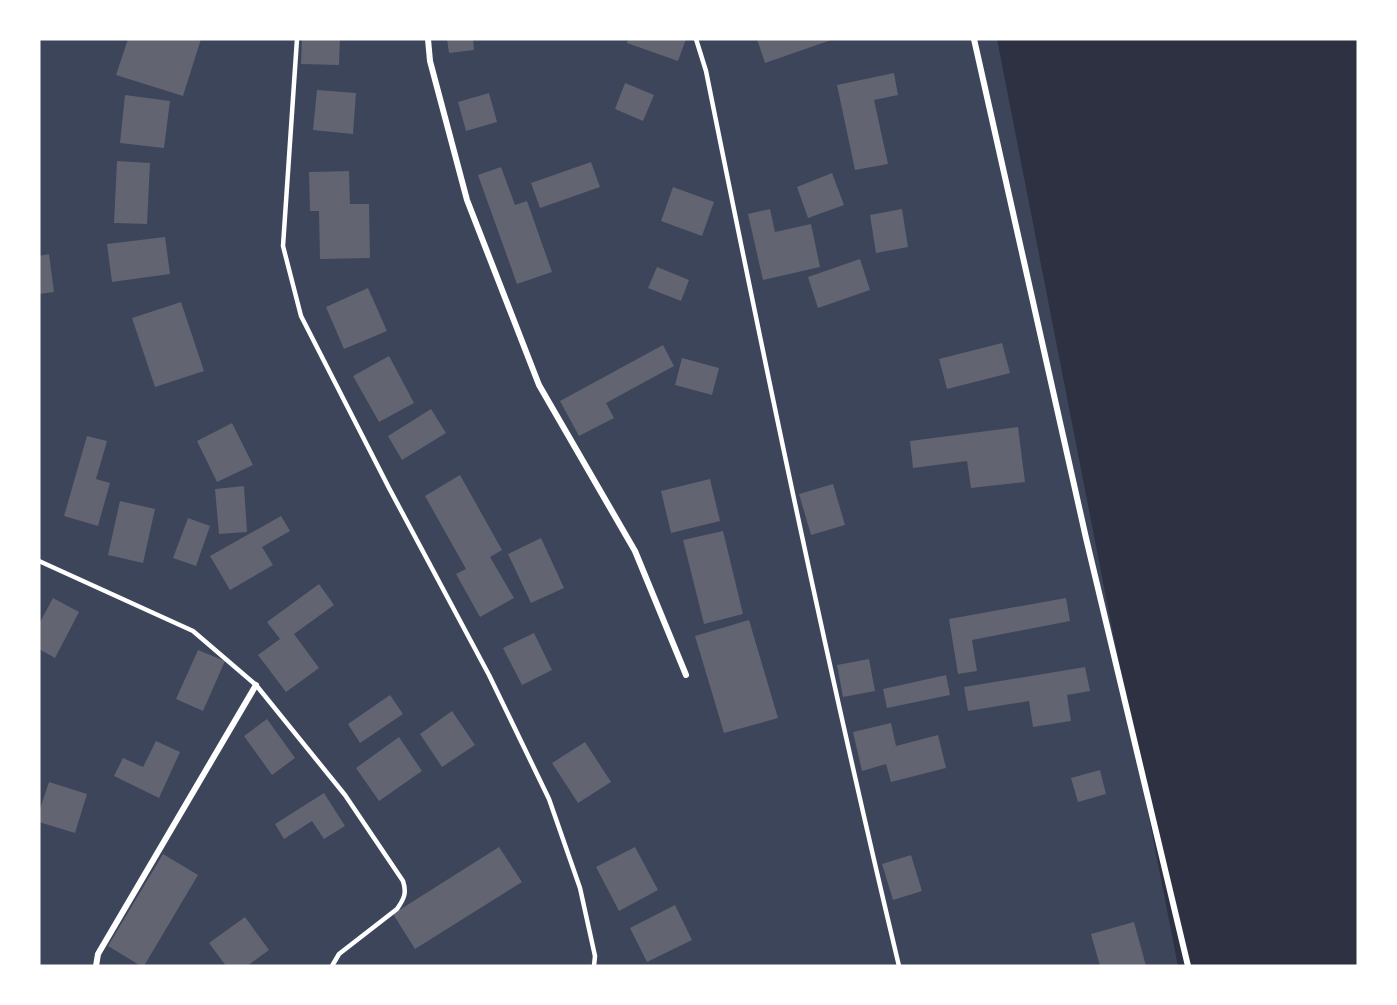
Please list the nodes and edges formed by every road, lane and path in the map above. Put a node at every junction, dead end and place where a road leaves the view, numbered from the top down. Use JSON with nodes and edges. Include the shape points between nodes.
{"nodes":[{"id":1,"x":297,"y":39,"type":"edge"},
{"id":2,"x":428,"y":39,"type":"edge"},
{"id":3,"x":696,"y":39,"type":"edge"},
{"id":4,"x":974,"y":39,"type":"edge"},
{"id":5,"x":39,"y":561,"type":"edge"},
{"id":6,"x":686,"y":675,"type":"dead end"},
{"id":7,"x":256,"y":685,"type":"junction"},
{"id":8,"x":96,"y":966,"type":"edge"},
{"id":9,"x":332,"y":966,"type":"edge"},
{"id":10,"x":594,"y":966,"type":"edge"},
{"id":11,"x":899,"y":966,"type":"edge"},
{"id":12,"x":1188,"y":966,"type":"edge"}],
"edges":[{"from":1,"to":10,"type":"lane","via":[[283,246],[301,316],[489,675],[549,799],[580,888]]},
{"from":2,"to":6,"type":"street","via":[[430,60],[467,200],[539,385],[635,550]]},
{"from":3,"to":11,"type":"lane"},
{"from":4,"to":12,"type":"street","via":[[1086,538]]},
{"from":5,"to":7,"type":"lane","via":[[193,631]]},
{"from":7,"to":8,"type":"street","via":[[98,954]]},
{"from":7,"to":9,"type":"lane","via":[[345,795],[406,890],[396,909],[339,954]]}]}
